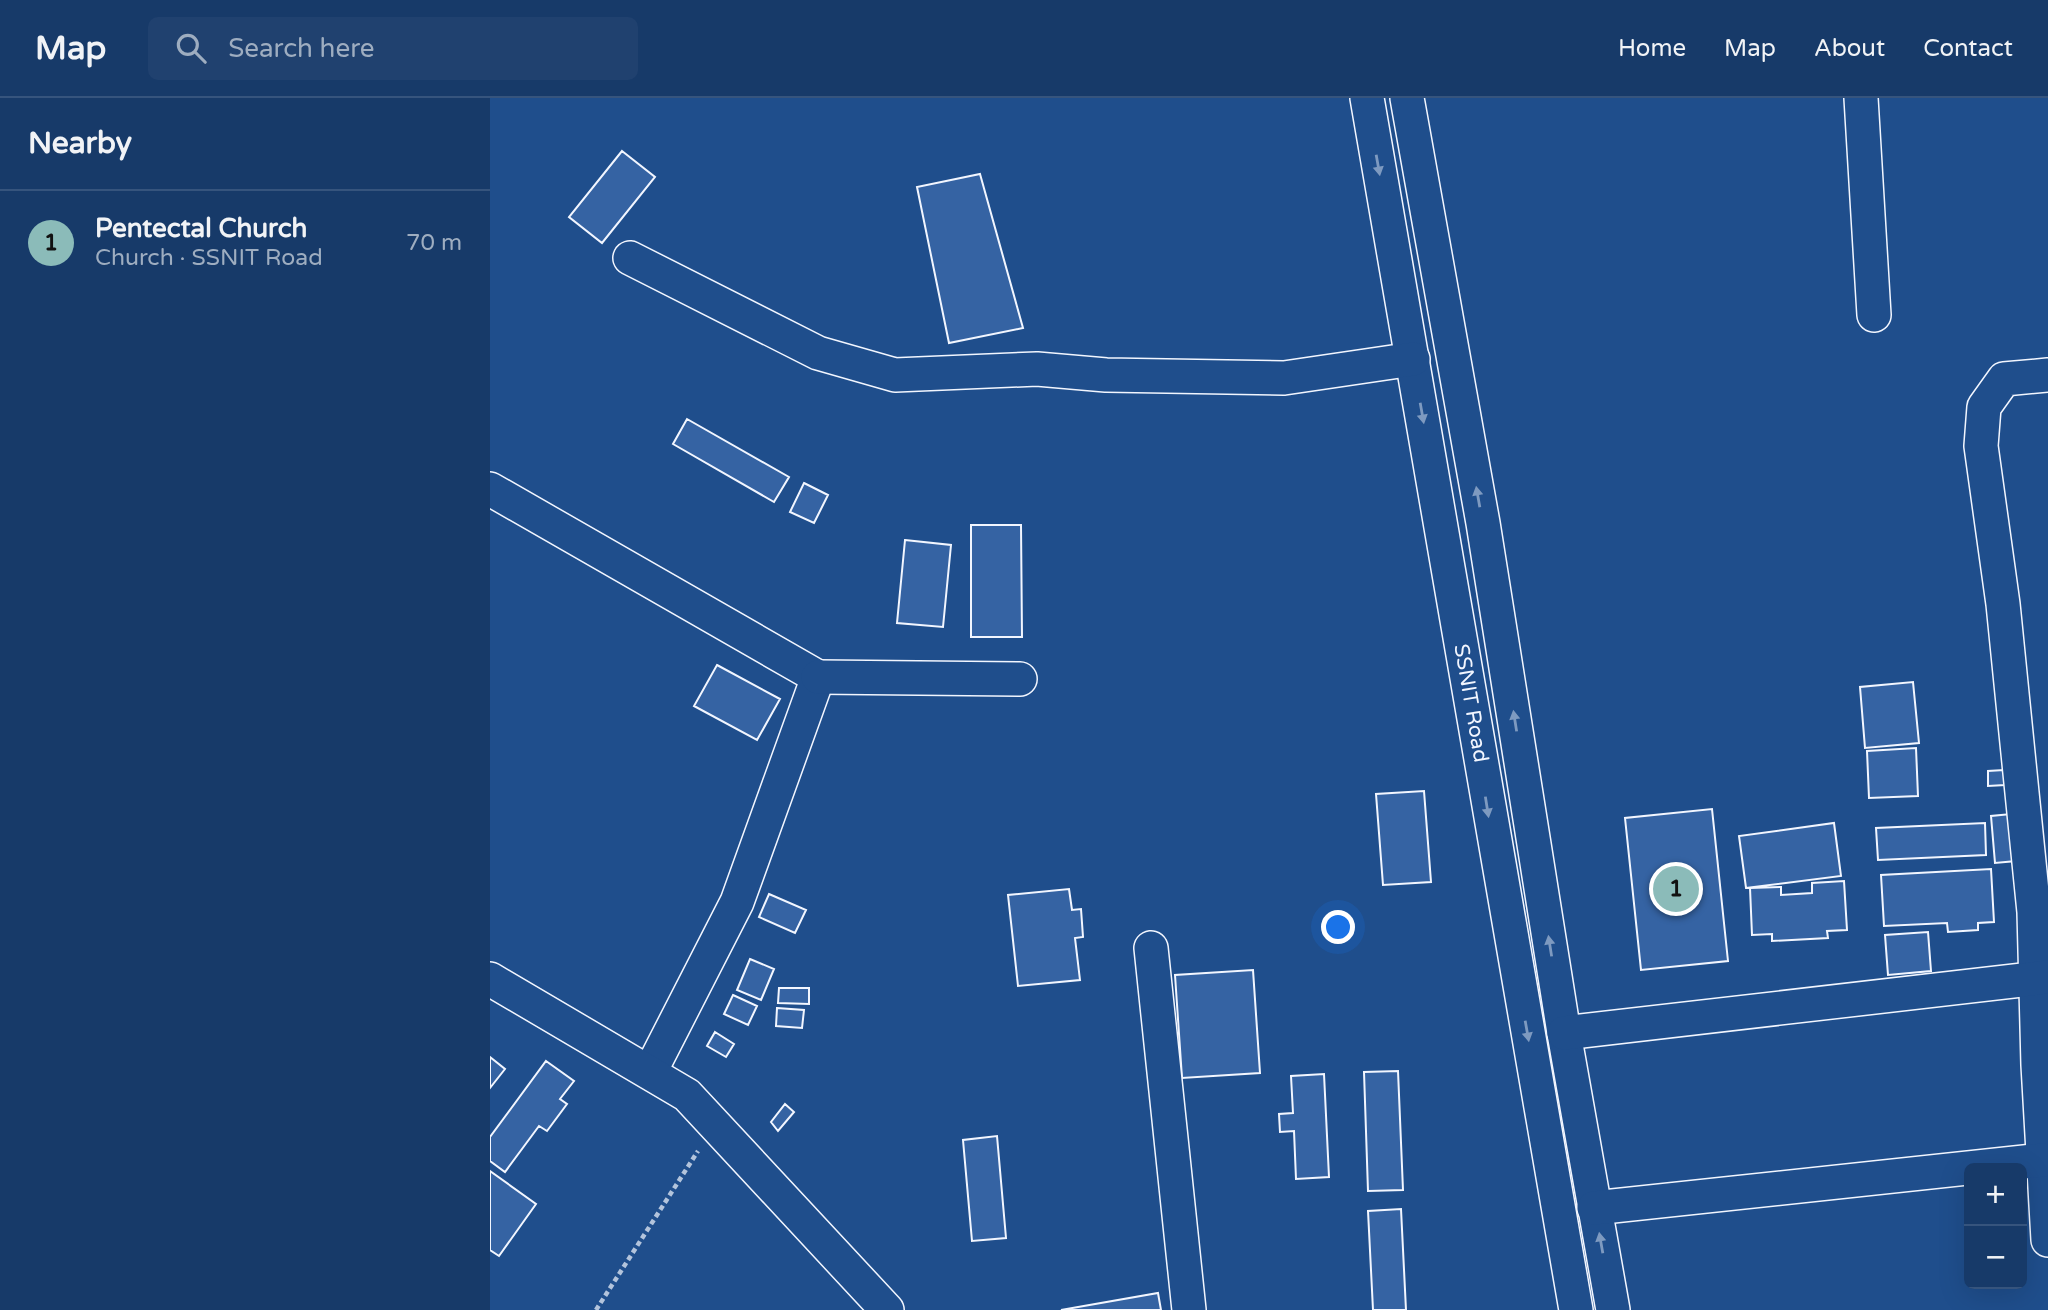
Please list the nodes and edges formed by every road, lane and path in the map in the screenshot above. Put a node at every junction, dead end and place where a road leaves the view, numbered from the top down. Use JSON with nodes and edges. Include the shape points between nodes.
{"nodes":[{"id":1,"x":1367,"y":98,"type":"edge"},
{"id":2,"x":1407,"y":98,"type":"edge"},
{"id":3,"x":1861,"y":98,"type":"edge"},
{"id":4,"x":629,"y":258,"type":"dead end"},
{"id":5,"x":1874,"y":316,"type":"dead end"},
{"id":6,"x":1413,"y":359,"type":"junction"},
{"id":7,"x":2048,"y":374,"type":"edge"},
{"id":8,"x":490,"y":489,"type":"edge"},
{"id":9,"x":818,"y":677,"type":"junction"},
{"id":10,"x":1020,"y":679,"type":"dead end"},
{"id":11,"x":1151,"y":948,"type":"dead end"},
{"id":12,"x":2041,"y":977,"type":"edge"},
{"id":13,"x":490,"y":979,"type":"edge"},
{"id":14,"x":1564,"y":1033,"type":"junction"},
{"id":15,"x":650,"y":1070,"type":"junction"},
{"id":16,"x":716,"y":1124,"type":"junction"},
{"id":17,"x":2043,"y":1160,"type":"junction"},
{"id":18,"x":1594,"y":1209,"type":"junction"},
{"id":19,"x":2048,"y":1240,"type":"edge"},
{"id":20,"x":596,"y":1310,"type":"edge"},
{"id":21,"x":887,"y":1310,"type":"edge"},
{"id":22,"x":1189,"y":1310,"type":"edge"},
{"id":23,"x":1576,"y":1310,"type":"edge"},
{"id":24,"x":1613,"y":1310,"type":"edge"}],
"edges":[{"from":1,"to":6,"type":"street","name":"SSNIT Road","one_way":true},
{"from":14,"to":2,"type":"street","name":"SSNIT Road","one_way":true,"via":[[1485,536]]},
{"from":3,"to":5,"type":"street"},
{"from":4,"to":6,"type":"street","via":[[818,353],[895,375],[1037,369],[1283,378]]},
{"from":6,"to":23,"type":"street","name":"SSNIT Road","one_way":true},
{"from":7,"to":12,"type":"street","via":[[2004,379],[1984,407],[1981,446],[2019,744]]},
{"from":8,"to":9,"type":"street"},
{"from":9,"to":10,"type":"street"},
{"from":9,"to":15,"type":"street","via":[[737,902]]},
{"from":11,"to":22,"type":"street"},
{"from":12,"to":14,"type":"street"},
{"from":12,"to":17,"type":"street"},
{"from":13,"to":15,"type":"street"},
{"from":14,"to":18,"type":"street","name":"SSNIT Road"},
{"from":15,"to":16,"type":"street","via":[[687,1095]]},
{"from":16,"to":20,"type":"path"},
{"from":16,"to":21,"type":"street"},
{"from":17,"to":18,"type":"street"},
{"from":17,"to":19,"type":"street"},
{"from":24,"to":18,"type":"street","name":"SSNIT Road","one_way":true}]}
